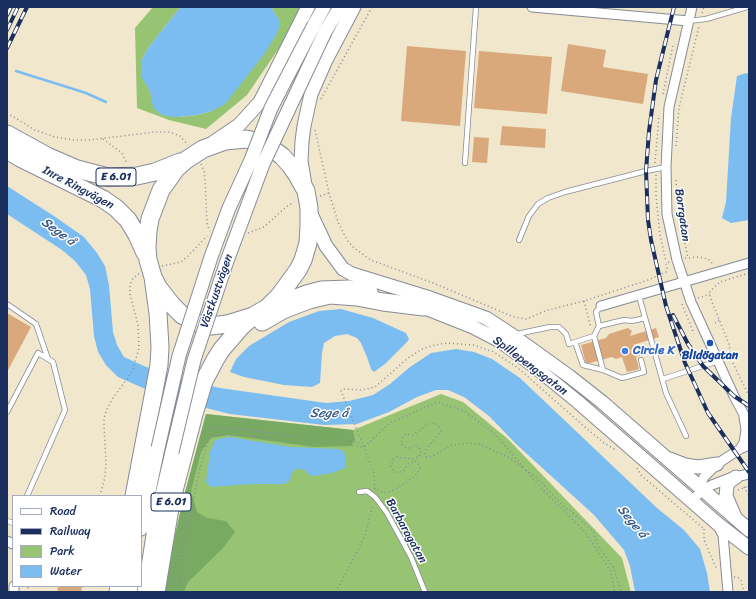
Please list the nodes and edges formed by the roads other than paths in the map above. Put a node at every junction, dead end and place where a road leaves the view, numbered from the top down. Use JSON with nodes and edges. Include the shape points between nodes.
{"nodes":[{"id":1,"x":308,"y":7,"type":"edge"},
{"id":2,"x":324,"y":7,"type":"edge"},
{"id":3,"x":340,"y":7,"type":"edge"},
{"id":4,"x":354,"y":7,"type":"edge"},
{"id":5,"x":476,"y":7,"type":"edge"},
{"id":6,"x":532,"y":7,"type":"edge"},
{"id":7,"x":692,"y":7,"type":"edge"},
{"id":8,"x":747,"y":7,"type":"edge"},
{"id":9,"x":573,"y":9,"type":"edge"},
{"id":10,"x":689,"y":21,"type":"junction"},
{"id":11,"x":7,"y":134,"type":"edge"},
{"id":12,"x":7,"y":150,"type":"edge"},
{"id":13,"x":194,"y":154,"type":"junction"},
{"id":14,"x":465,"y":163,"type":"dead end"},
{"id":15,"x":666,"y":167,"type":"junction"},
{"id":16,"x":306,"y":199,"type":"junction"},
{"id":17,"x":520,"y":240,"type":"dead end"},
{"id":18,"x":749,"y":263,"type":"edge"},
{"id":19,"x":150,"y":269,"type":"junction"},
{"id":20,"x":684,"y":282,"type":"junction"},
{"id":21,"x":639,"y":296,"type":"junction"},
{"id":22,"x":7,"y":304,"type":"edge"},
{"id":23,"x":601,"y":306,"type":"joint"},
{"id":24,"x":424,"y":307,"type":"junction"},
{"id":25,"x":260,"y":312,"type":"junction"},
{"id":26,"x":645,"y":318,"type":"junction"},
{"id":27,"x":599,"y":326,"type":"junction"},
{"id":28,"x":512,"y":335,"type":"junction"},
{"id":29,"x":594,"y":336,"type":"junction"},
{"id":30,"x":575,"y":342,"type":"junction"},
{"id":31,"x":48,"y":359,"type":"junction"},
{"id":32,"x":215,"y":360,"type":"junction"},
{"id":33,"x":641,"y":360,"type":"dead end"},
{"id":34,"x":718,"y":361,"type":"junction"},
{"id":35,"x":603,"y":370,"type":"junction"},
{"id":36,"x":663,"y":379,"type":"junction"},
{"id":37,"x":7,"y":412,"type":"edge"},
{"id":38,"x":747,"y":420,"type":"edge"},
{"id":39,"x":686,"y":436,"type":"dead end"},
{"id":40,"x":745,"y":447,"type":"edge"},
{"id":41,"x":662,"y":456,"type":"junction"},
{"id":42,"x":717,"y":464,"type":"junction"},
{"id":43,"x":749,"y":474,"type":"edge"},
{"id":44,"x":739,"y":482,"type":"junction"},
{"id":45,"x":702,"y":490,"type":"junction"},
{"id":46,"x":358,"y":492,"type":"dead end"},
{"id":47,"x":27,"y":495,"type":"edge"},
{"id":48,"x":134,"y":495,"type":"edge"},
{"id":49,"x":692,"y":501,"type":"junction"},
{"id":50,"x":736,"y":519,"type":"junction"},
{"id":51,"x":142,"y":523,"type":"edge"},
{"id":52,"x":718,"y":524,"type":"junction"},
{"id":53,"x":749,"y":530,"type":"edge"},
{"id":54,"x":749,"y":548,"type":"edge"},
{"id":55,"x":729,"y":584,"type":"edge"},
{"id":56,"x":144,"y":592,"type":"edge"},
{"id":57,"x":156,"y":592,"type":"edge"},
{"id":58,"x":425,"y":592,"type":"edge"}],
"edges":[{"from":1,"to":13,"type":"main road","via":[[260,102],[240,125]]},
{"from":2,"to":51,"type":"main road","name":"Västkustvägen","bridge":true,"via":[[271,108],[211,257],[179,356]]},
{"from":3,"to":56,"type":"main road","name":"Västkustvägen","bridge":true,"via":[[325,32],[264,164],[227,261],[194,360],[154,529]]},
{"from":4,"to":16,"type":"main road","name":"Spillepengsgatan","via":[[311,94],[304,126],[301,161]]},
{"from":5,"to":14,"type":"lane"},
{"from":6,"to":9,"type":"street"},
{"from":7,"to":10,"type":"street","name":"Borrgatan"},
{"from":8,"to":10,"type":"lane","via":[[706,19]]},
{"from":9,"to":10,"type":"street"},
{"from":10,"to":15,"type":"street","name":"Borrgatan","via":[[669,107]]},
{"from":11,"to":13,"type":"highway","name":"Inre Ringvägen","number":"E 6.01","via":[[77,169],[108,177],[137,176],[155,172]]},
{"from":12,"to":19,"type":"highway","name":"Inre Ringvägen","number":"E 6.01","via":[[116,208],[128,220],[137,235]]},
{"from":13,"to":16,"type":"highway","name":"Inre Ringvägen","via":[[216,143],[229,140],[246,139],[260,142],[282,156],[297,175]]},
{"from":13,"to":19,"type":"highway","via":[[168,180],[155,205],[148,231]]},
{"from":15,"to":17,"type":"lane","via":[[548,198],[538,204]]},
{"from":15,"to":20,"type":"street","name":"Borrgatan","via":[[667,214]]},
{"from":16,"to":25,"type":"highway","via":[[308,243],[298,270],[289,283]]},
{"from":16,"to":28,"type":"main road","name":"Spillepengsgatan","via":[[326,246],[343,269],[486,318]]},
{"from":18,"to":20,"type":"street"},
{"from":19,"to":25,"type":"highway","via":[[158,287],[172,305],[182,315],[197,323],[211,326],[227,324]]},
{"from":19,"to":48,"type":"highway","number":"E 6.01","via":[[160,330],[159,366]]},
{"from":20,"to":21,"type":"street"},
{"from":20,"to":34,"type":"street","name":"Borrgatan"},
{"from":21,"to":23,"type":"street"},
{"from":21,"to":26,"type":"lane"},
{"from":22,"to":31,"type":"lane","via":[[36,324]]},
{"from":23,"to":27,"type":"lane","via":[[596,312]]},
{"from":24,"to":25,"type":"main road","name":"Spillepengsgatan","via":[[382,294],[349,287],[335,287],[306,292]]},
{"from":24,"to":32,"type":"highway","via":[[330,295],[309,300],[260,323]]},
{"from":24,"to":49,"type":"main road","name":"Spillepengsgatan","via":[[473,326],[500,341],[578,402]]},
{"from":25,"to":32,"type":"highway","number":"E 6.01","via":[[231,338]]},
{"from":26,"to":27,"type":"lane"},
{"from":26,"to":36,"type":"lane"},
{"from":27,"to":29,"type":"lane"},
{"from":28,"to":30,"type":"lane","via":[[559,327],[569,344]]},
{"from":28,"to":41,"type":"main road","name":"Spillepengsgatan","via":[[602,402]]},
{"from":29,"to":30,"type":"lane"},
{"from":29,"to":35,"type":"lane"},
{"from":30,"to":35,"type":"lane","via":[[583,365]]},
{"from":31,"to":37,"type":"lane","via":[[38,353]]},
{"from":31,"to":47,"type":"lane","via":[[53,362],[65,410]]},
{"from":32,"to":57,"type":"highway","number":"E 6.01","via":[[204,381],[194,414],[172,502]]},
{"from":33,"to":35,"type":"lane","via":[[644,372],[622,378]]},
{"from":34,"to":36,"type":"lane"},
{"from":34,"to":38,"type":"street","name":"Borrgatan"},
{"from":36,"to":39,"type":"lane","via":[[666,393]]},
{"from":38,"to":40,"type":"street","name":"Borrgatan"},
{"from":40,"to":42,"type":"street"},
{"from":41,"to":42,"type":"main road","via":[[698,467]]},
{"from":41,"to":45,"type":"main road","name":"Spillepengsgatan"},
{"from":42,"to":45,"type":"street","via":[[704,477]]},
{"from":43,"to":44,"type":"street"},
{"from":44,"to":45,"type":"street"},
{"from":44,"to":50,"type":"main road","via":[[730,481],[726,496]]},
{"from":45,"to":49,"type":"street"},
{"from":45,"to":50,"type":"main road","name":"Spillepengsgatan"},
{"from":46,"to":58,"type":"lane","name":"Barbaragatan","via":[[367,491],[387,513],[411,557]]},
{"from":49,"to":52,"type":"main road","name":"Spillepengsgatan"},
{"from":50,"to":53,"type":"main road","name":"Spillepengsgatan"},
{"from":52,"to":54,"type":"main road","name":"Spillepengsgatan"},
{"from":52,"to":55,"type":"street","via":[[723,535]]}]}
